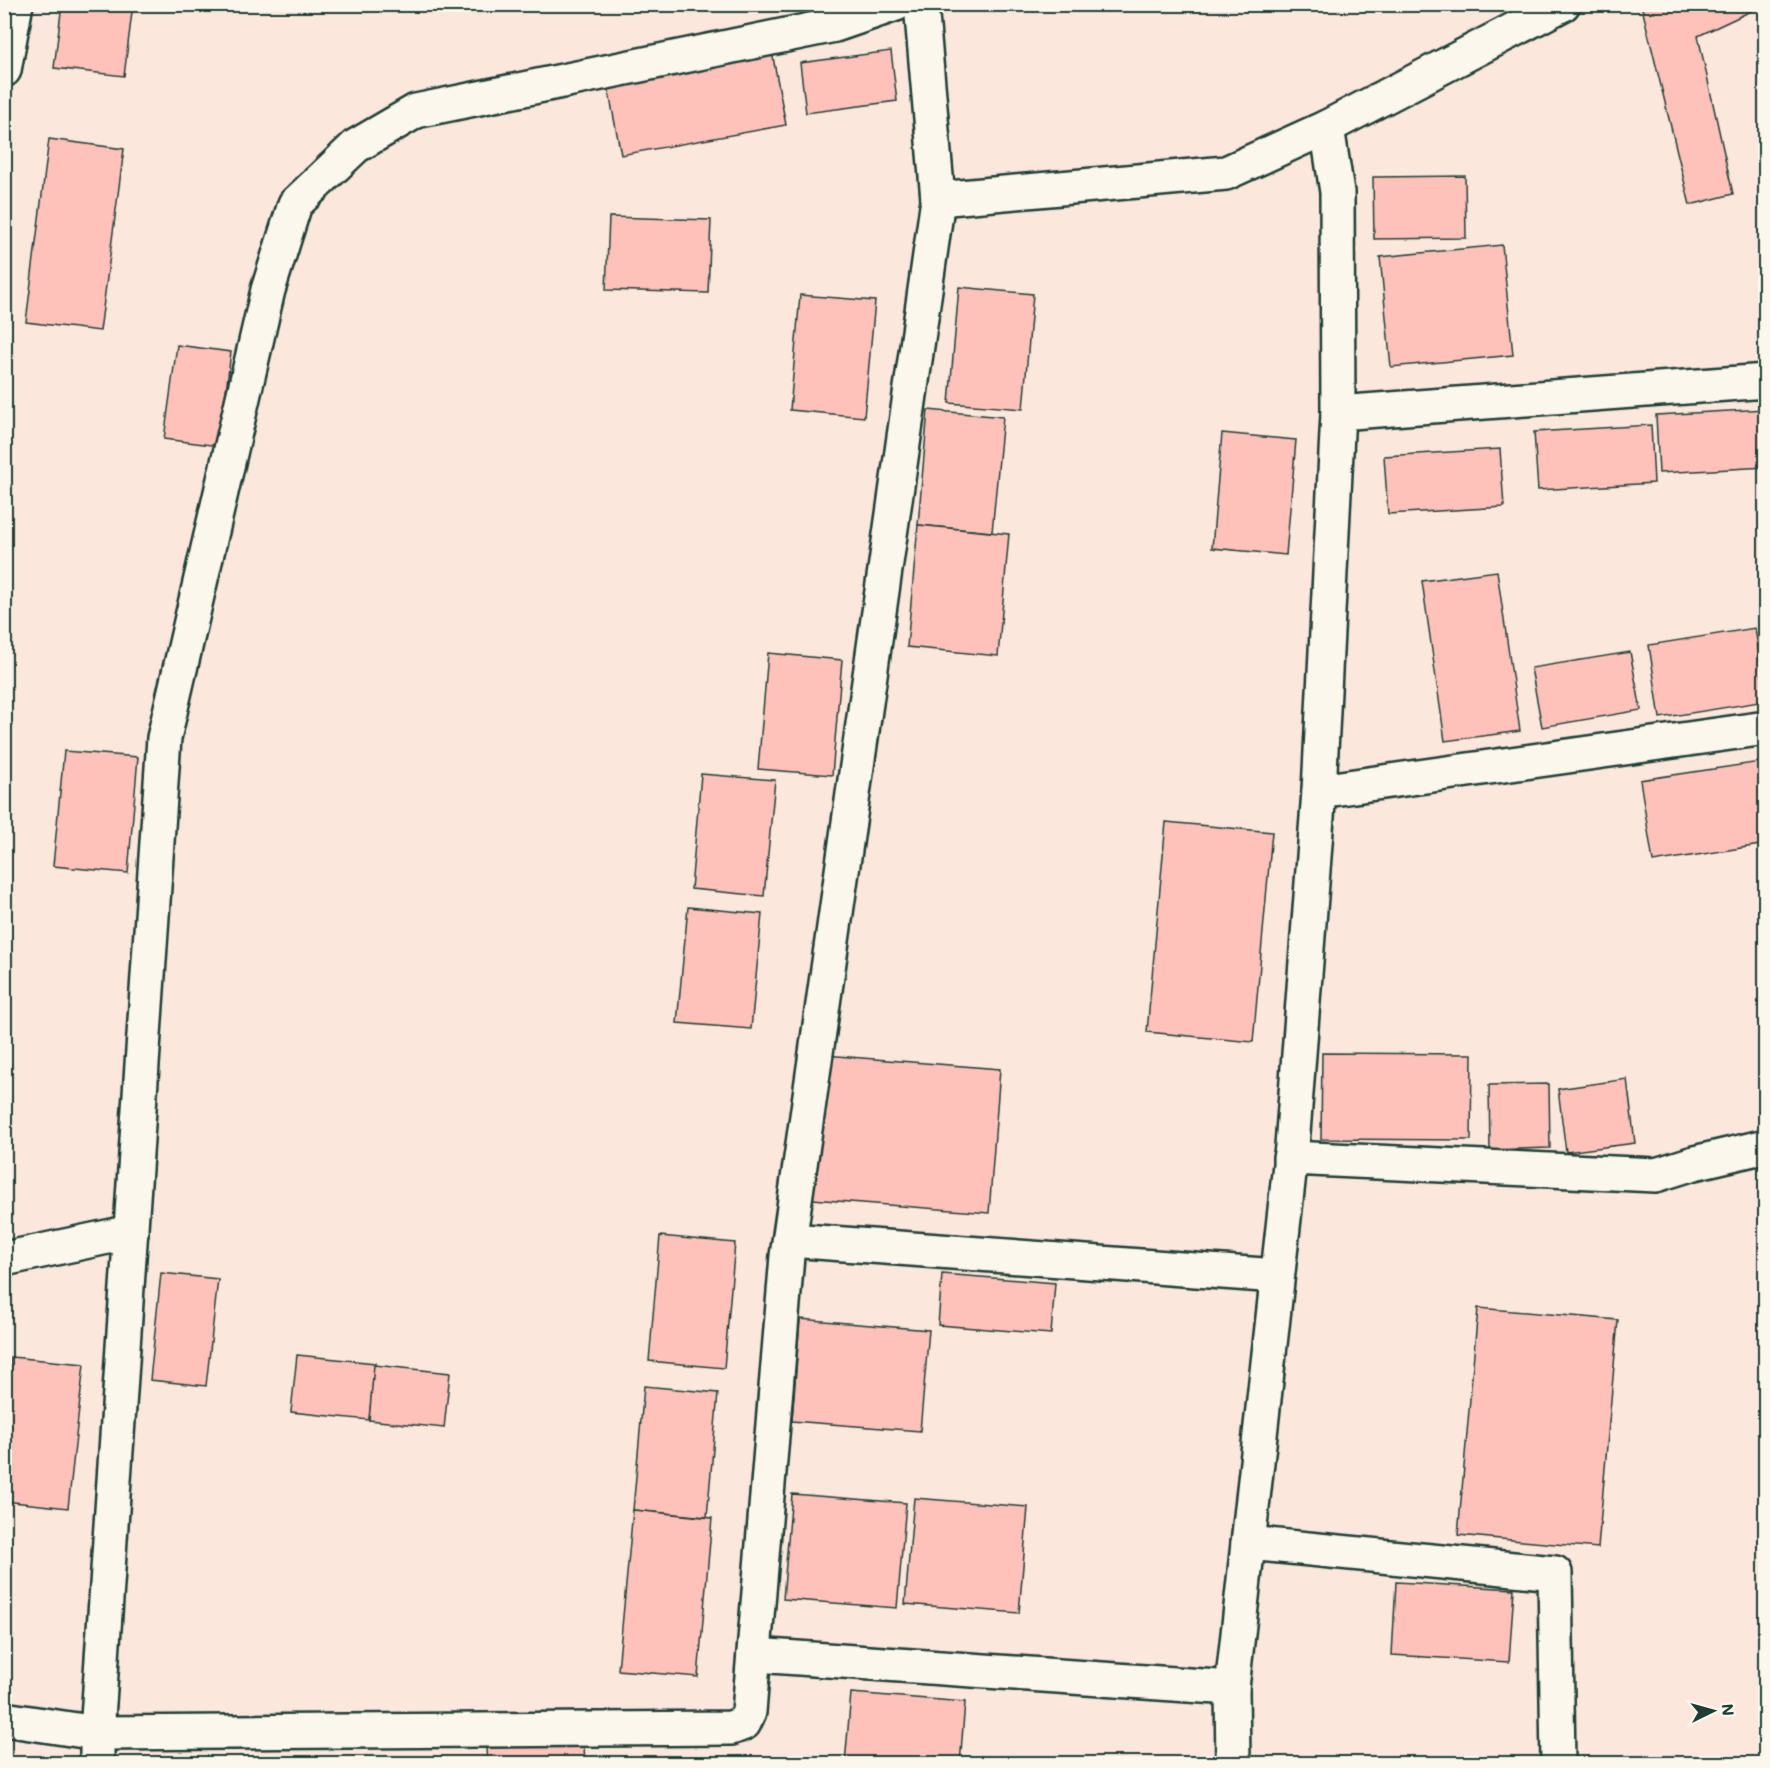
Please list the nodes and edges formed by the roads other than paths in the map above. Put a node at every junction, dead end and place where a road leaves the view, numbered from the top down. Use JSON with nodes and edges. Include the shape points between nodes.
{"nodes":[{"id":1,"x":16,"y":4,"type":"edge"},
{"id":2,"x":896,"y":4,"type":"edge"},
{"id":3,"x":921,"y":4,"type":"edge"},
{"id":4,"x":1563,"y":4,"type":"edge"},
{"id":5,"x":4,"y":70,"type":"edge"},
{"id":6,"x":1327,"y":127,"type":"junction"},
{"id":7,"x":938,"y":199,"type":"junction"},
{"id":8,"x":1766,"y":381,"type":"edge"},
{"id":9,"x":1338,"y":413,"type":"junction"},
{"id":10,"x":1766,"y":728,"type":"edge"},
{"id":11,"x":1319,"y":790,"type":"junction"},
{"id":12,"x":1766,"y":1146,"type":"edge"},
{"id":13,"x":1290,"y":1158,"type":"junction"},
{"id":14,"x":131,"y":1232,"type":"junction"},
{"id":15,"x":790,"y":1240,"type":"junction"},
{"id":16,"x":4,"y":1258,"type":"edge"},
{"id":17,"x":1277,"y":1276,"type":"junction"},
{"id":18,"x":1248,"y":1543,"type":"junction"},
{"id":19,"x":754,"y":1655,"type":"junction"},
{"id":20,"x":1232,"y":1688,"type":"junction"},
{"id":21,"x":4,"y":1719,"type":"edge"},
{"id":22,"x":97,"y":1748,"type":"edge"},
{"id":23,"x":1233,"y":1764,"type":"edge"},
{"id":24,"x":1558,"y":1764,"type":"edge"}],
"edges":[{"from":1,"to":5,"type":"street"},
{"from":2,"to":14,"type":"street","via":[[835,25],[416,111],[356,146],[295,204],[268,290],[164,738]]},
{"from":3,"to":7,"type":"street"},
{"from":4,"to":6,"type":"street"},
{"from":6,"to":7,"type":"street","via":[[1226,174]]},
{"from":6,"to":9,"type":"street","via":[[1337,192]]},
{"from":7,"to":15,"type":"street"},
{"from":8,"to":9,"type":"street"},
{"from":9,"to":11,"type":"street"},
{"from":10,"to":11,"type":"street"},
{"from":11,"to":13,"type":"street"},
{"from":12,"to":13,"type":"street","via":[[1656,1175]]},
{"from":13,"to":17,"type":"street"},
{"from":14,"to":16,"type":"street"},
{"from":14,"to":22,"type":"street"},
{"from":15,"to":17,"type":"street"},
{"from":15,"to":19,"type":"street"},
{"from":17,"to":18,"type":"street"},
{"from":18,"to":20,"type":"street"},
{"from":18,"to":24,"type":"street","via":[[1555,1573]]},
{"from":19,"to":20,"type":"street"},
{"from":19,"to":22,"type":"street","via":[[749,1712],[744,1723],[731,1728]]},
{"from":20,"to":23,"type":"street"},
{"from":21,"to":22,"type":"street"}]}
